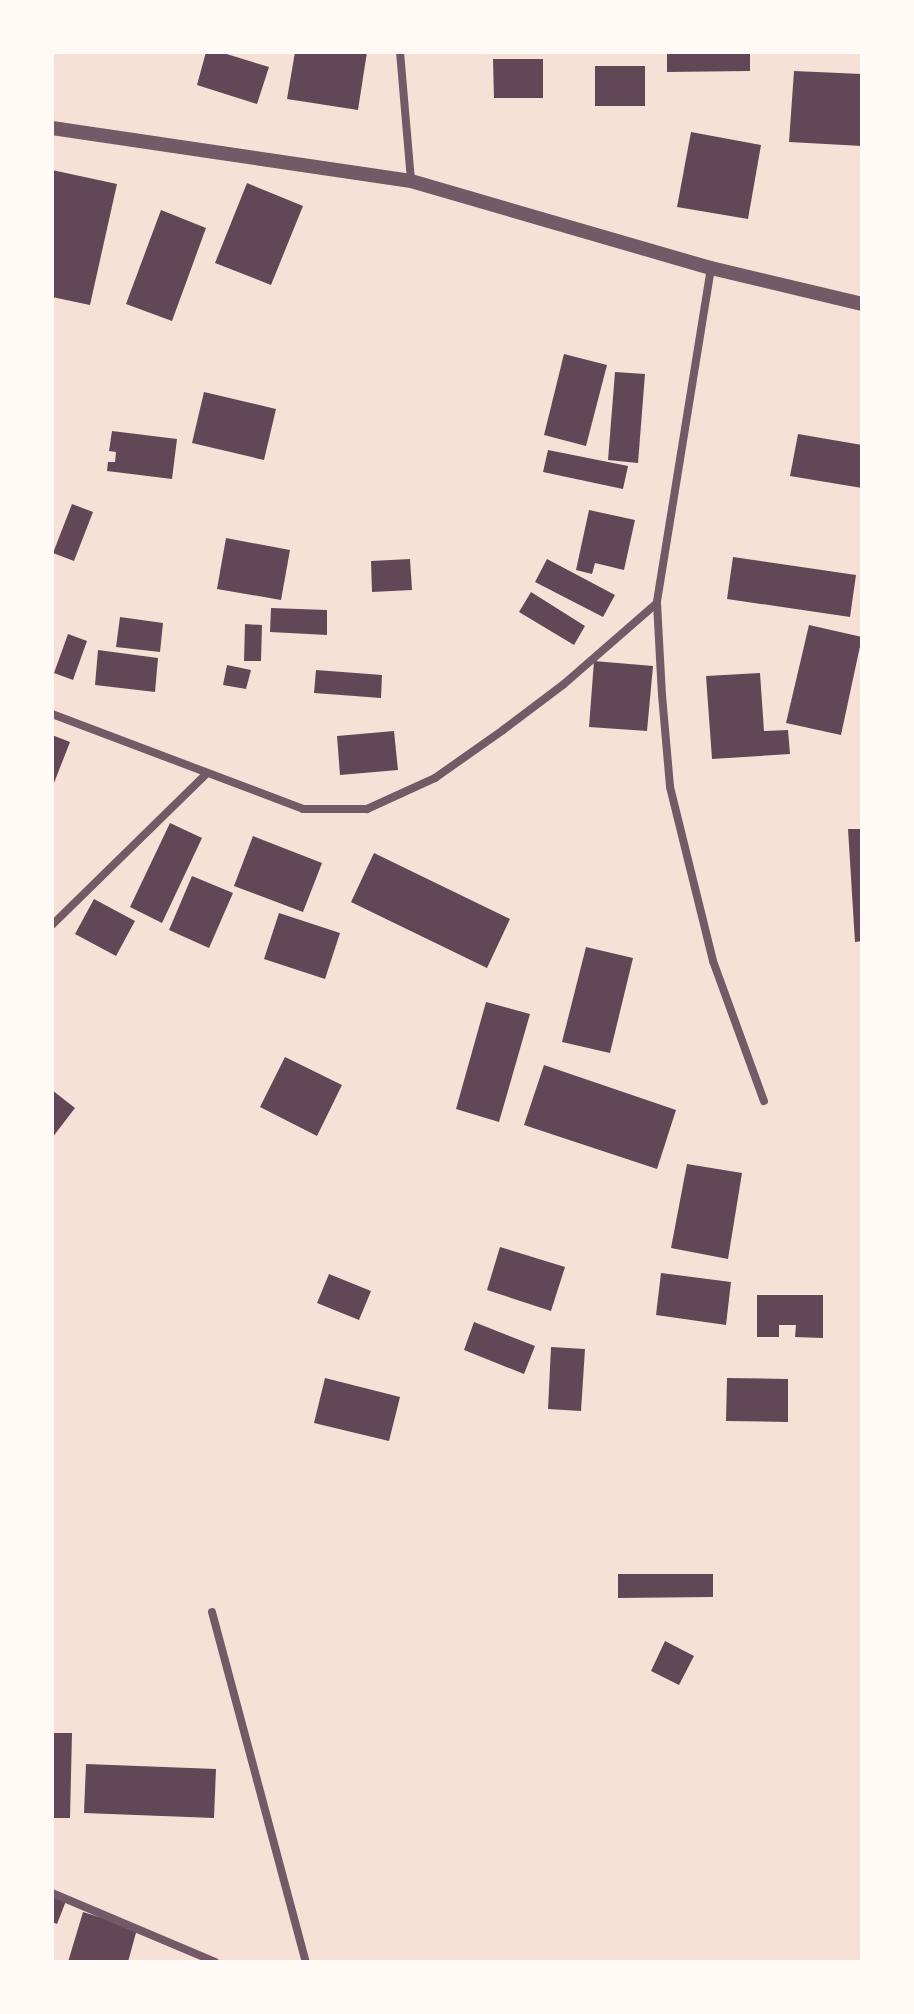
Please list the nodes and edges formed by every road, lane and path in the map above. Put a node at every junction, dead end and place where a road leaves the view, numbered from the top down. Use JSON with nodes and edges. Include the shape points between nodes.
{"nodes":[{"id":1,"x":400,"y":52,"type":"edge"},
{"id":2,"x":52,"y":128,"type":"edge"},
{"id":3,"x":411,"y":181,"type":"junction"},
{"id":4,"x":711,"y":268,"type":"junction"},
{"id":5,"x":862,"y":304,"type":"edge"},
{"id":6,"x":657,"y":603,"type":"junction"},
{"id":7,"x":52,"y":714,"type":"edge"},
{"id":8,"x":206,"y":774,"type":"junction"},
{"id":9,"x":52,"y":925,"type":"edge"},
{"id":10,"x":764,"y":1101,"type":"dead end"},
{"id":11,"x":212,"y":1612,"type":"dead end"},
{"id":12,"x":52,"y":1893,"type":"edge"},
{"id":13,"x":215,"y":1962,"type":"edge"},
{"id":14,"x":306,"y":1962,"type":"edge"}],
"edges":[{"from":1,"to":3,"type":"street"},
{"from":2,"to":3,"type":"street"},
{"from":3,"to":4,"type":"street"},
{"from":4,"to":5,"type":"street"},
{"from":4,"to":6,"type":"street"},
{"from":6,"to":8,"type":"street","via":[[503,730],[435,778],[367,809],[303,809]]},
{"from":6,"to":10,"type":"street","via":[[670,787],[713,961]]},
{"from":7,"to":8,"type":"street"},
{"from":8,"to":9,"type":"street"},
{"from":11,"to":14,"type":"street"},
{"from":12,"to":13,"type":"street"}]}
